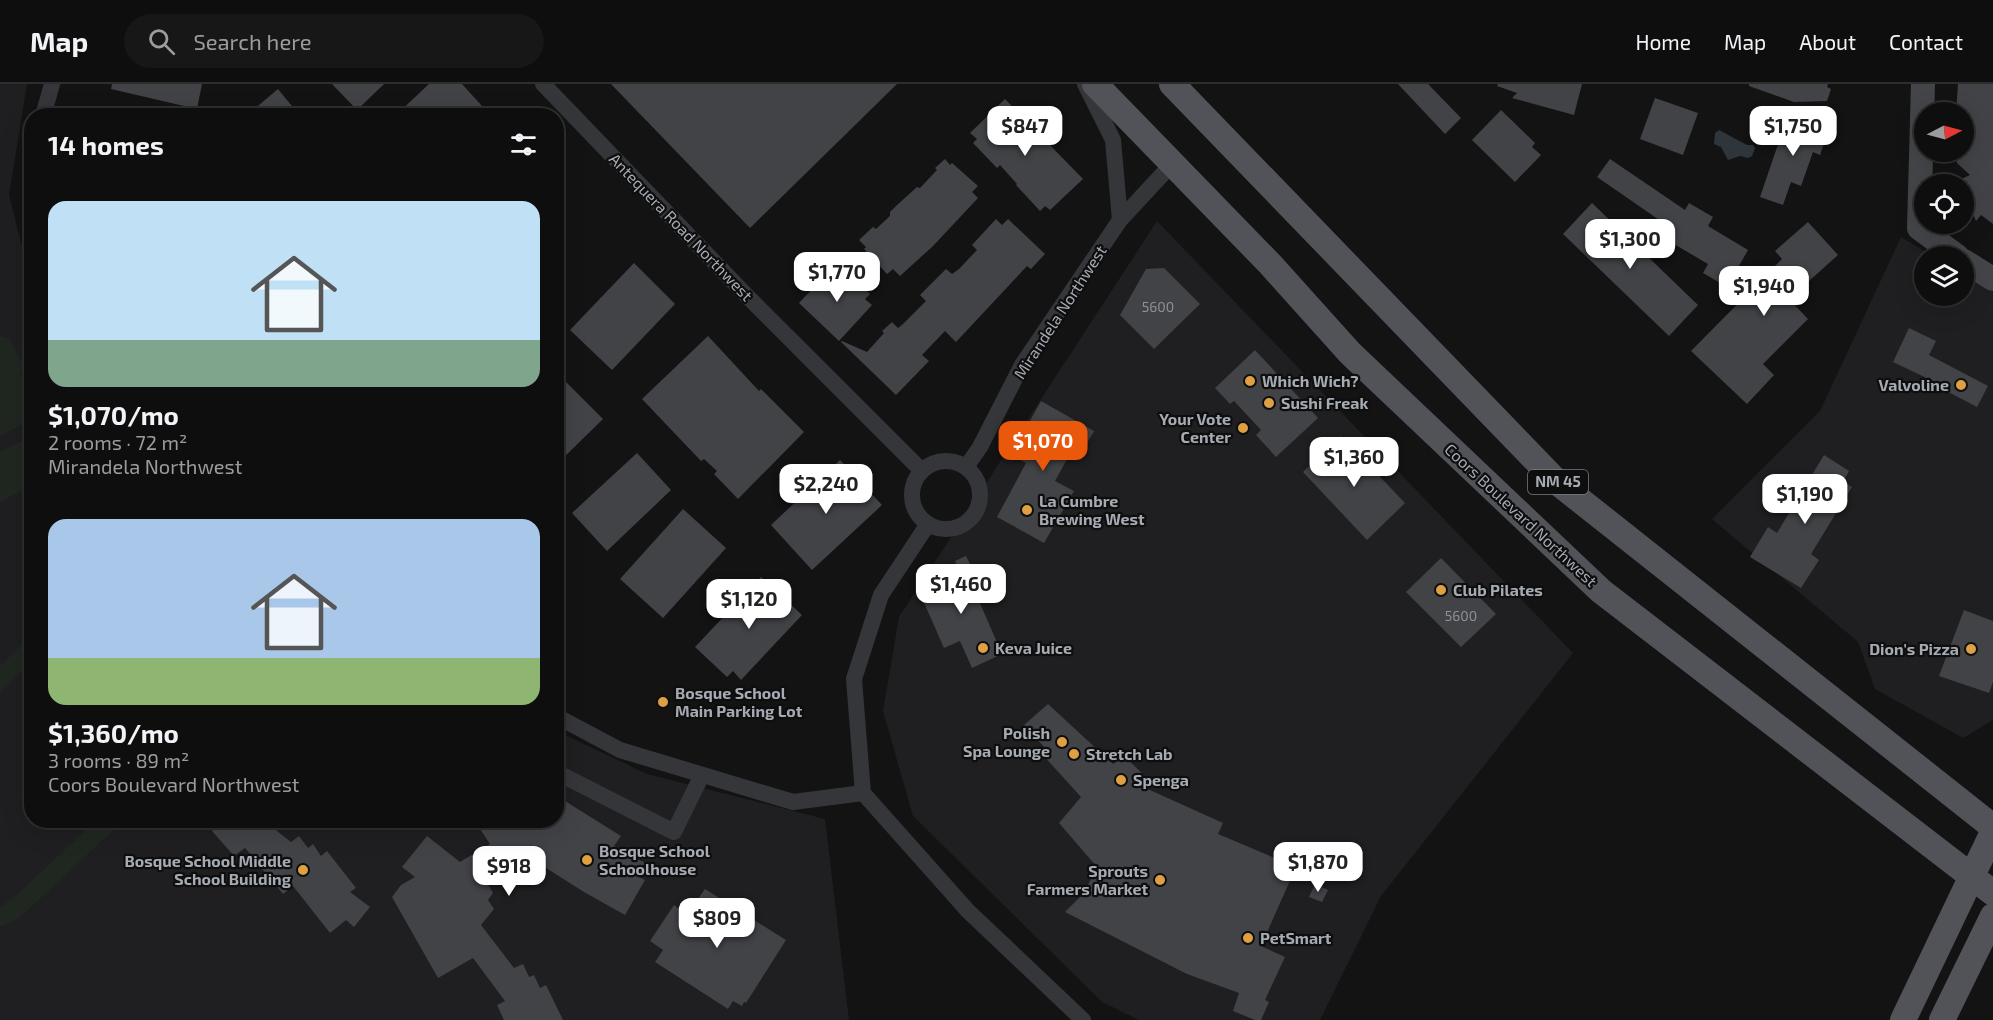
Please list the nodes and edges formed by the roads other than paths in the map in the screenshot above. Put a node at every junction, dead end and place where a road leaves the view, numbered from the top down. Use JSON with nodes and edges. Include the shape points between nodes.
{"nodes":[{"id":1,"x":52,"y":84,"type":"edge"},
{"id":2,"x":543,"y":84,"type":"edge"},
{"id":3,"x":1085,"y":84,"type":"edge"},
{"id":4,"x":1095,"y":84,"type":"edge"},
{"id":5,"x":1172,"y":84,"type":"edge"},
{"id":6,"x":1923,"y":84,"type":"edge"},
{"id":7,"x":46,"y":108,"type":"edge"},
{"id":8,"x":1172,"y":164,"type":"junction"},
{"id":9,"x":1120,"y":220,"type":"junction"},
{"id":10,"x":1943,"y":246,"type":"edge"},
{"id":11,"x":1974,"y":267,"type":"edge"},
{"id":12,"x":1993,"y":279,"type":"edge"},
{"id":13,"x":966,"y":467,"type":"junction"},
{"id":14,"x":922,"y":471,"type":"junction"},
{"id":15,"x":928,"y":524,"type":"junction"},
{"id":16,"x":564,"y":720,"type":"edge"},
{"id":17,"x":702,"y":775,"type":"junction"},
{"id":18,"x":564,"y":776,"type":"edge"},
{"id":19,"x":863,"y":793,"type":"junction"},
{"id":20,"x":1993,"y":827,"type":"edge"},
{"id":21,"x":1993,"y":832,"type":"edge"},
{"id":22,"x":1972,"y":876,"type":"junction"},
{"id":23,"x":1993,"y":893,"type":"edge"},
{"id":24,"x":1993,"y":916,"type":"edge"},
{"id":25,"x":1083,"y":1020,"type":"edge"},
{"id":26,"x":1903,"y":1020,"type":"edge"},
{"id":27,"x":1942,"y":1020,"type":"edge"}],
"edges":[{"from":1,"to":7,"type":"street"},
{"from":2,"to":14,"type":"street","name":"Antequera Road Northwest"},
{"from":3,"to":9,"type":"street","via":[[1113,140]]},
{"from":4,"to":8,"type":"main road","name":"Coors Boulevard Northwest","number":"NM 45"},
{"from":5,"to":20,"type":"main road","number":"NM 45","via":[[1557,482]]},
{"from":6,"to":10,"type":"street","via":[[1919,228]]},
{"from":8,"to":9,"type":"street","name":"Mirandela Northwest"},
{"from":8,"to":22,"type":"main road","name":"Coors Boulevard Northwest","number":"NM 45","via":[[1350,353],[1601,591]]},
{"from":9,"to":13,"type":"street","name":"Mirandela Northwest","via":[[1022,365]]},
{"from":11,"to":12,"type":"street"},
{"from":13,"to":14,"type":"street","via":[[943,460]]},
{"from":13,"to":15,"type":"street","via":[[979,487],[975,511],[968,520],[950,529]]},
{"from":14,"to":15,"type":"street","via":[[911,497],[914,509]]},
{"from":15,"to":19,"type":"street","via":[[881,595],[854,679]]},
{"from":16,"to":17,"type":"street","via":[[620,750]]},
{"from":17,"to":18,"type":"street","via":[[674,832]]},
{"from":17,"to":19,"type":"street","via":[[794,802]]},
{"from":19,"to":25,"type":"street","via":[[968,911]]},
{"from":21,"to":22,"type":"main road"},
{"from":22,"to":23,"type":"main road","name":"Coors Boulevard Northwest","number":"NM 45"},
{"from":22,"to":26,"type":"main road"},
{"from":24,"to":27,"type":"main road"}]}
